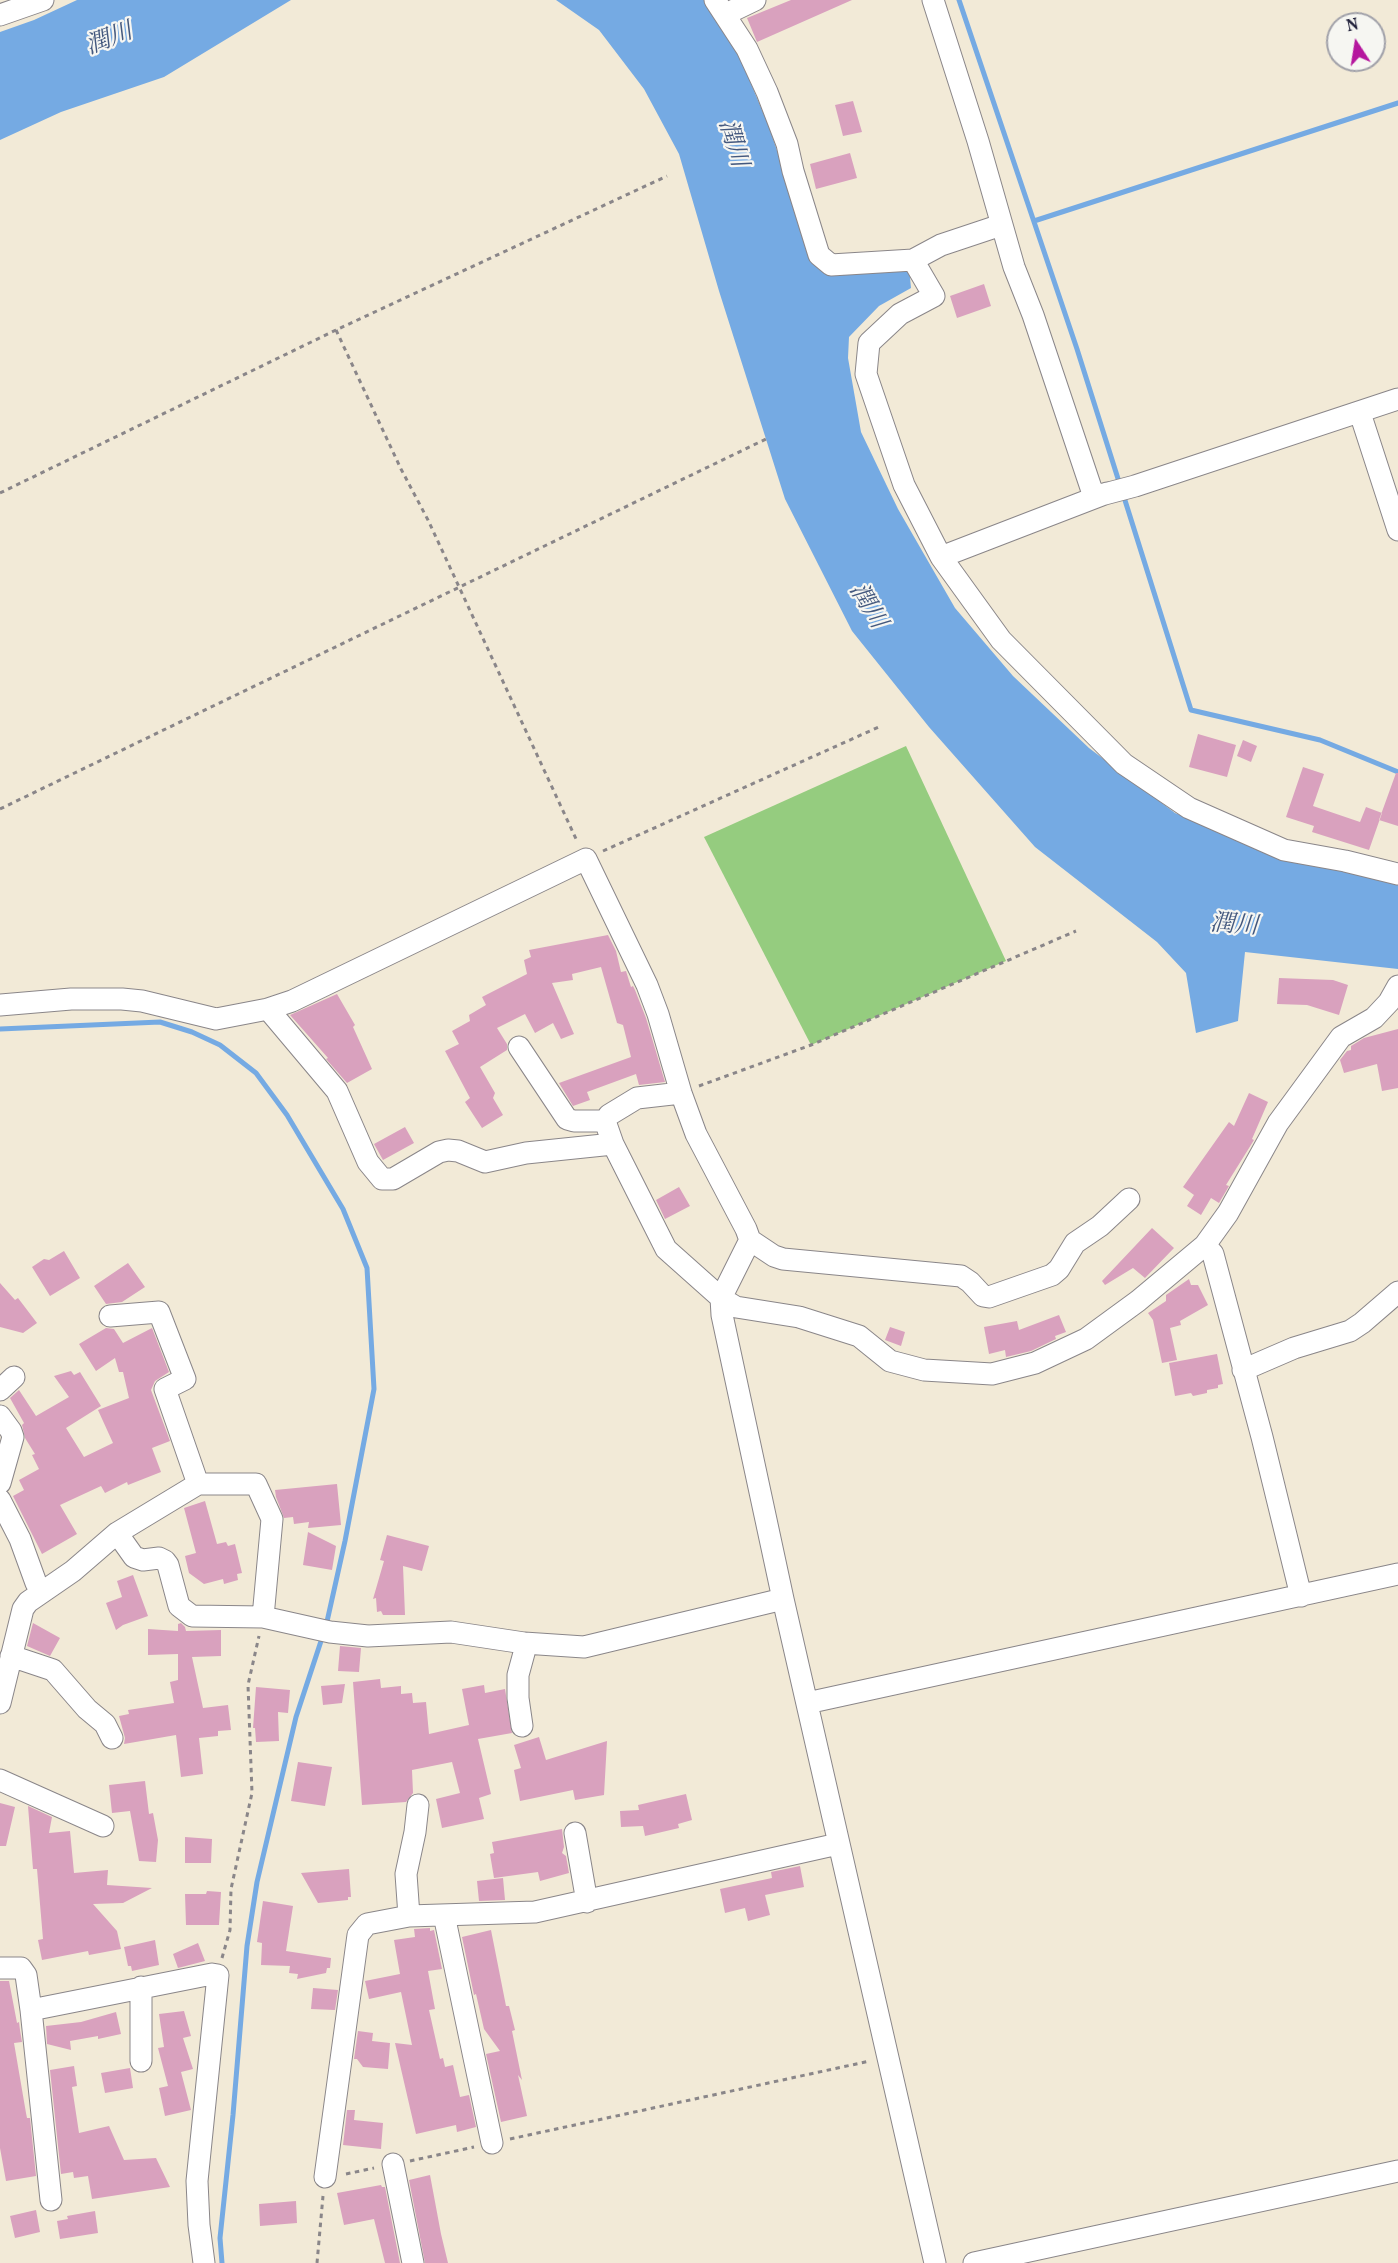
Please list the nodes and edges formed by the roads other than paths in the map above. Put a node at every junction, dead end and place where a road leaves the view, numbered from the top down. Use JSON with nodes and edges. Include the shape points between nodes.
{"nodes":[{"id":1,"x":43,"y":0,"type":"edge"},
{"id":2,"x":755,"y":0,"type":"edge"},
{"id":3,"x":933,"y":0,"type":"edge"},
{"id":4,"x":721,"y":7,"type":"edge"},
{"id":5,"x":0,"y":15,"type":"edge"},
{"id":6,"x":1001,"y":228,"type":"junction"},
{"id":7,"x":913,"y":260,"type":"junction"},
{"id":8,"x":1398,"y":399,"type":"edge"},
{"id":9,"x":1360,"y":413,"type":"junction"},
{"id":10,"x":1107,"y":493,"type":"junction"},
{"id":11,"x":1398,"y":530,"type":"edge"},
{"id":12,"x":942,"y":557,"type":"junction"},
{"id":13,"x":1398,"y":874,"type":"edge"},
{"id":14,"x":1398,"y":986,"type":"edge"},
{"id":15,"x":0,"y":1005,"type":"edge"},
{"id":16,"x":268,"y":1009,"type":"junction"},
{"id":17,"x":519,"y":1047,"type":"dead end"},
{"id":18,"x":681,"y":1093,"type":"junction"},
{"id":19,"x":605,"y":1121,"type":"junction"},
{"id":20,"x":613,"y":1144,"type":"junction"},
{"id":21,"x":1129,"y":1199,"type":"dead end"},
{"id":22,"x":750,"y":1240,"type":"junction"},
{"id":23,"x":1205,"y":1245,"type":"junction"},
{"id":24,"x":1398,"y":1292,"type":"edge"},
{"id":25,"x":721,"y":1298,"type":"junction"},
{"id":26,"x":110,"y":1316,"type":"dead end"},
{"id":27,"x":1243,"y":1370,"type":"junction"},
{"id":28,"x":0,"y":1416,"type":"edge"},
{"id":29,"x":0,"y":1483,"type":"edge"},
{"id":30,"x":198,"y":1484,"type":"junction"},
{"id":31,"x":0,"y":1500,"type":"edge"},
{"id":32,"x":117,"y":1533,"type":"junction"},
{"id":33,"x":1398,"y":1574,"type":"edge"},
{"id":34,"x":41,"y":1592,"type":"junction"},
{"id":35,"x":1301,"y":1596,"type":"junction"},
{"id":36,"x":783,"y":1599,"type":"junction"},
{"id":37,"x":263,"y":1617,"type":"junction"},
{"id":38,"x":524,"y":1643,"type":"junction"},
{"id":39,"x":11,"y":1656,"type":"junction"},
{"id":40,"x":0,"y":1702,"type":"edge"},
{"id":41,"x":807,"y":1703,"type":"junction"},
{"id":42,"x":522,"y":1726,"type":"dead end"},
{"id":43,"x":112,"y":1738,"type":"dead end"},
{"id":44,"x":0,"y":1780,"type":"edge"},
{"id":45,"x":418,"y":1805,"type":"dead end"},
{"id":46,"x":103,"y":1826,"type":"dead end"},
{"id":47,"x":575,"y":1833,"type":"dead end"},
{"id":48,"x":838,"y":1844,"type":"junction"},
{"id":49,"x":587,"y":1902,"type":"junction"},
{"id":50,"x":409,"y":1916,"type":"junction"},
{"id":51,"x":444,"y":1916,"type":"junction"},
{"id":52,"x":0,"y":1968,"type":"edge"},
{"id":53,"x":141,"y":1987,"type":"junction"},
{"id":54,"x":31,"y":2010,"type":"junction"},
{"id":55,"x":141,"y":2061,"type":"dead end"},
{"id":56,"x":492,"y":2143,"type":"road end"},
{"id":57,"x":393,"y":2164,"type":"road end"},
{"id":58,"x":1398,"y":2171,"type":"edge"},
{"id":59,"x":326,"y":2177,"type":"road end"},
{"id":60,"x":51,"y":2200,"type":"dead end"},
{"id":61,"x":204,"y":2263,"type":"edge"},
{"id":62,"x":413,"y":2263,"type":"edge"},
{"id":63,"x":935,"y":2263,"type":"edge"},
{"id":64,"x":974,"y":2263,"type":"edge"}],
"edges":[{"from":1,"to":5,"type":"street"},
{"from":2,"to":4,"type":"street"},
{"from":3,"to":6,"type":"street","via":[[988,173]]},
{"from":4,"to":7,"type":"street","via":[[747,49],[771,103],[819,255],[831,265]]},
{"from":6,"to":7,"type":"street","via":[[941,245]]},
{"from":6,"to":10,"type":"street","via":[[1092,491]]},
{"from":7,"to":12,"type":"street","via":[[934,296],[900,314],[869,343],[866,374],[904,485]]},
{"from":8,"to":9,"type":"street"},
{"from":9,"to":10,"type":"street"},
{"from":9,"to":11,"type":"street"},
{"from":10,"to":12,"type":"street"},
{"from":12,"to":13,"type":"street","via":[[1000,640],[1124,764],[1189,808],[1284,850]]},
{"from":14,"to":23,"type":"street","via":[[1374,1018],[1341,1037],[1334,1046],[1278,1123],[1228,1213]]},
{"from":15,"to":16,"type":"street","via":[[123,999],[216,1018]]},
{"from":16,"to":18,"type":"street","via":[[292,1001],[585,859],[647,985]]},
{"from":16,"to":20,"type":"street","via":[[337,1091],[368,1162],[382,1179],[393,1179],[448,1150],[485,1162],[526,1152]]},
{"from":17,"to":19,"type":"street","via":[[567,1119]]},
{"from":18,"to":19,"type":"street","via":[[637,1098]]},
{"from":18,"to":22,"type":"street","via":[[710,1162]]},
{"from":19,"to":20,"type":"street"},
{"from":20,"to":25,"type":"street","via":[[666,1250]]},
{"from":21,"to":22,"type":"street","via":[[1075,1243],[1052,1275],[989,1297],[961,1276],[783,1259]]},
{"from":22,"to":25,"type":"street"},
{"from":23,"to":25,"type":"street","via":[[1086,1339],[1035,1363],[992,1374],[924,1370],[890,1361],[859,1336],[799,1317],[736,1307]]},
{"from":23,"to":27,"type":"street","via":[[1213,1254]]},
{"from":24,"to":27,"type":"street","via":[[1350,1331],[1294,1348]]},
{"from":25,"to":36,"type":"street"},
{"from":26,"to":30,"type":"street","via":[[159,1312],[186,1378],[165,1389]]},
{"from":27,"to":35,"type":"street"},
{"from":28,"to":29,"type":"street","via":[[13,1437]]},
{"from":30,"to":32,"type":"street"},
{"from":30,"to":37,"type":"street","via":[[256,1484],[272,1519]]},
{"from":31,"to":34,"type":"street"},
{"from":32,"to":34,"type":"street","via":[[73,1571]]},
{"from":32,"to":37,"type":"street","via":[[134,1557],[165,1561],[179,1606],[185,1613]]},
{"from":33,"to":35,"type":"street"},
{"from":34,"to":39,"type":"street","via":[[23,1609]]},
{"from":35,"to":41,"type":"street"},
{"from":36,"to":38,"type":"street","via":[[584,1647]]},
{"from":36,"to":41,"type":"street"},
{"from":37,"to":38,"type":"street","via":[[330,1632],[451,1632]]},
{"from":38,"to":42,"type":"street","via":[[518,1675]]},
{"from":39,"to":40,"type":"street"},
{"from":39,"to":43,"type":"street","via":[[53,1670],[105,1724]]},
{"from":41,"to":48,"type":"street"},
{"from":44,"to":46,"type":"street"},
{"from":45,"to":50,"type":"street","via":[[406,1874]]},
{"from":47,"to":49,"type":"street"},
{"from":48,"to":49,"type":"street"},
{"from":48,"to":63,"type":"street"},
{"from":49,"to":51,"type":"street","via":[[535,1912]]},
{"from":50,"to":51,"type":"street"},
{"from":50,"to":59,"type":"street","via":[[367,1924],[358,1935]]},
{"from":51,"to":56,"type":"street"},
{"from":52,"to":54,"type":"street","via":[[21,1968],[26,1975]]},
{"from":53,"to":54,"type":"street"},
{"from":53,"to":55,"type":"street"},
{"from":53,"to":61,"type":"street","via":[[218,1976],[197,2181]]},
{"from":54,"to":60,"type":"street"},
{"from":57,"to":62,"type":"street"},
{"from":58,"to":64,"type":"street"}]}
